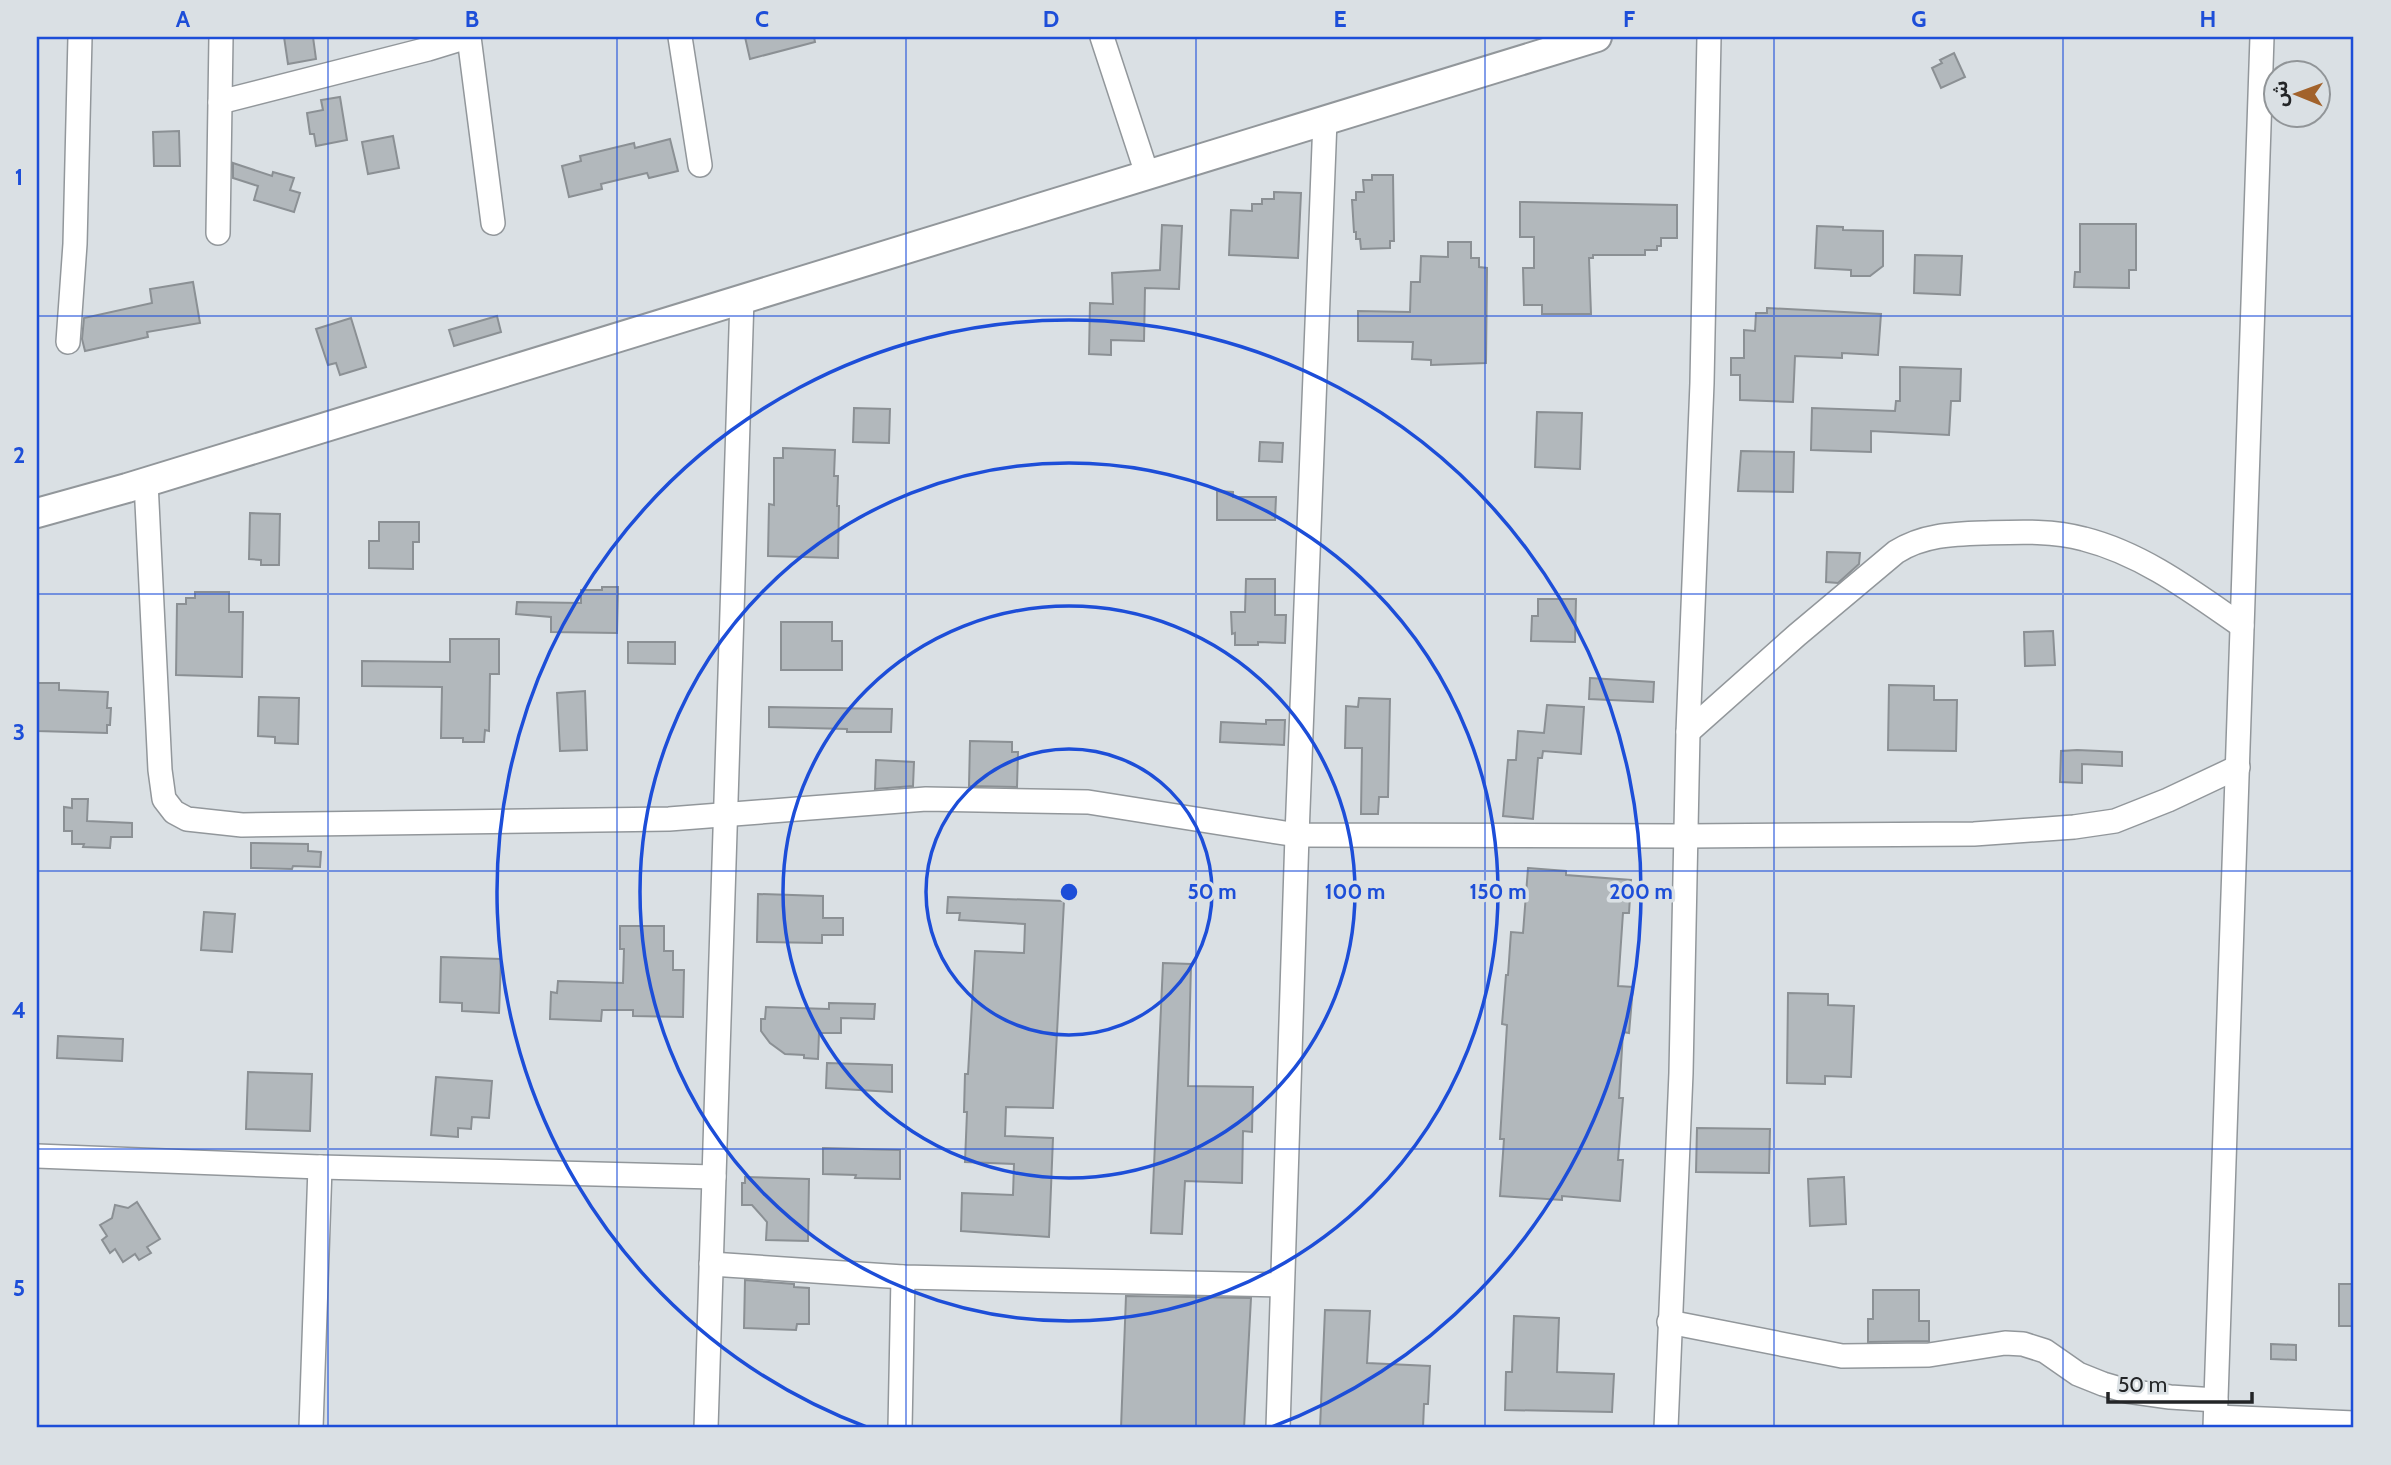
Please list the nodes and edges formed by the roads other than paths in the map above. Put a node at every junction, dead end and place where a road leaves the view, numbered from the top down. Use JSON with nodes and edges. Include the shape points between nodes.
{"nodes":[{"id":1,"x":80,"y":37,"type":"edge"},
{"id":2,"x":221,"y":37,"type":"edge"},
{"id":3,"x":468,"y":37,"type":"edge"},
{"id":4,"x":680,"y":37,"type":"edge"},
{"id":5,"x":1102,"y":37,"type":"edge"},
{"id":6,"x":1597,"y":37,"type":"edge"},
{"id":7,"x":1709,"y":37,"type":"edge"},
{"id":8,"x":2262,"y":37,"type":"edge"},
{"id":9,"x":220,"y":102,"type":"junction"},
{"id":10,"x":1325,"y":120,"type":"junction"},
{"id":11,"x":700,"y":165,"type":"dead end"},
{"id":12,"x":1147,"y":174,"type":"junction"},
{"id":13,"x":494,"y":223,"type":"dead end"},
{"id":14,"x":218,"y":233,"type":"dead end"},
{"id":15,"x":742,"y":298,"type":"junction"},
{"id":16,"x":68,"y":342,"type":"dead end"},
{"id":17,"x":146,"y":482,"type":"junction"},
{"id":18,"x":37,"y":513,"type":"edge"},
{"id":19,"x":2242,"y":626,"type":"junction"},
{"id":20,"x":1688,"y":732,"type":"junction"},
{"id":21,"x":2238,"y":768,"type":"junction"},
{"id":22,"x":725,"y":813,"type":"junction"},
{"id":23,"x":1297,"y":835,"type":"junction"},
{"id":24,"x":1686,"y":836,"type":"junction"},
{"id":25,"x":37,"y":1156,"type":"edge"},
{"id":26,"x":320,"y":1167,"type":"junction"},
{"id":27,"x":714,"y":1177,"type":"junction"},
{"id":28,"x":711,"y":1264,"type":"junction"},
{"id":29,"x":904,"y":1277,"type":"junction"},
{"id":30,"x":1281,"y":1284,"type":"junction"},
{"id":31,"x":1669,"y":1322,"type":"junction"},
{"id":32,"x":2216,"y":1415,"type":"edge"},
{"id":33,"x":2354,"y":1423,"type":"edge"},
{"id":34,"x":311,"y":1428,"type":"edge"},
{"id":35,"x":706,"y":1428,"type":"edge"},
{"id":36,"x":900,"y":1428,"type":"edge"},
{"id":37,"x":1278,"y":1428,"type":"edge"},
{"id":38,"x":1666,"y":1428,"type":"edge"}],
"edges":[{"from":1,"to":16,"type":"street"},
{"from":2,"to":9,"type":"street"},
{"from":3,"to":9,"type":"street"},
{"from":3,"to":13,"type":"street"},
{"from":4,"to":11,"type":"street"},
{"from":5,"to":12,"type":"street"},
{"from":6,"to":10,"type":"street"},
{"from":7,"to":20,"type":"street"},
{"from":8,"to":19,"type":"street"},
{"from":9,"to":14,"type":"street"},
{"from":10,"to":12,"type":"street"},
{"from":10,"to":23,"type":"street"},
{"from":12,"to":15,"type":"street"},
{"from":15,"to":17,"type":"street"},
{"from":15,"to":22,"type":"street"},
{"from":17,"to":18,"type":"street"},
{"from":17,"to":22,"type":"street","via":[[160,771],[164,799],[174,812],[242,825],[669,819]]},
{"from":19,"to":20,"type":"street","via":[[2149,564],[2084,538],[2001,532],[1928,537],[1896,552]]},
{"from":19,"to":21,"type":"street"},
{"from":20,"to":24,"type":"street"},
{"from":21,"to":24,"type":"street","via":[[2115,821],[2074,827],[1974,834]]},
{"from":21,"to":32,"type":"street"},
{"from":22,"to":23,"type":"street","via":[[926,799],[1088,802]]},
{"from":22,"to":27,"type":"street"},
{"from":23,"to":24,"type":"street"},
{"from":23,"to":30,"type":"street"},
{"from":24,"to":31,"type":"street"},
{"from":25,"to":26,"type":"street"},
{"from":26,"to":27,"type":"street"},
{"from":26,"to":34,"type":"street"},
{"from":27,"to":28,"type":"street"},
{"from":28,"to":29,"type":"street"},
{"from":28,"to":35,"type":"street"},
{"from":29,"to":30,"type":"street"},
{"from":29,"to":36,"type":"street"},
{"from":30,"to":37,"type":"street"},
{"from":31,"to":32,"type":"street","via":[[1842,1356],[1929,1355],[2023,1344],[2045,1351],[2078,1374],[2103,1384],[2170,1397]]},
{"from":31,"to":38,"type":"street"},
{"from":32,"to":33,"type":"street"}]}
